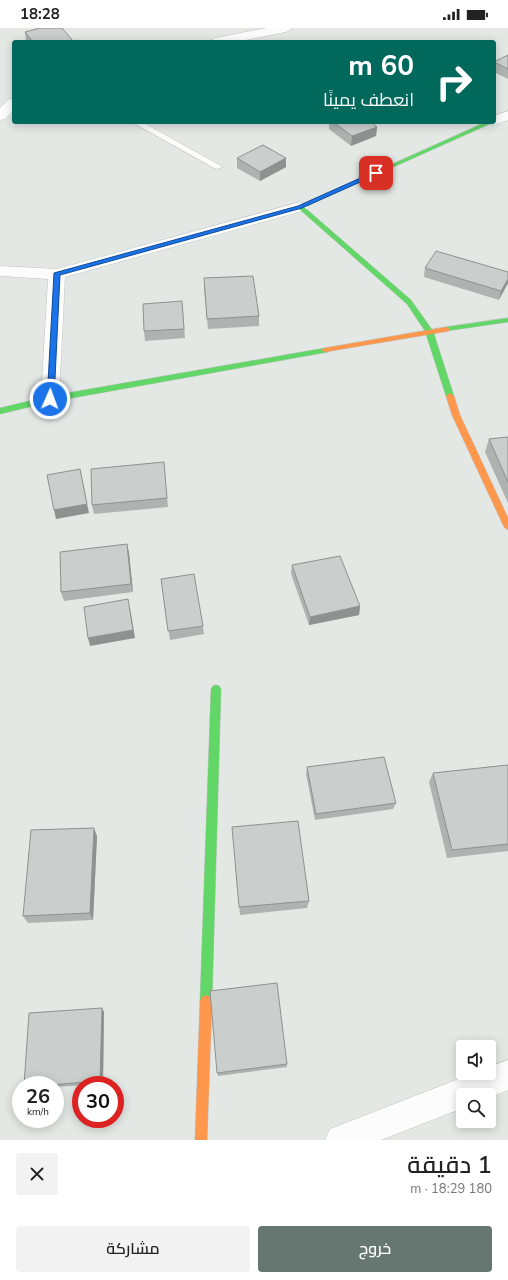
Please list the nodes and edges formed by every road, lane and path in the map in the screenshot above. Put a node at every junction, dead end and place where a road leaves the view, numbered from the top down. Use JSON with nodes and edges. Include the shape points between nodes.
{"nodes":[{"id":1,"x":286,"y":28,"type":"edge"},
{"id":2,"x":225,"y":40,"type":"edge"},
{"id":3,"x":12,"y":104,"type":"edge"},
{"id":4,"x":508,"y":115,"type":"edge"},
{"id":5,"x":0,"y":116,"type":"edge"},
{"id":6,"x":496,"y":120,"type":"edge"},
{"id":7,"x":140,"y":124,"type":"edge"},
{"id":8,"x":486,"y":124,"type":"edge"},
{"id":9,"x":219,"y":167,"type":"dead end"},
{"id":10,"x":300,"y":207,"type":"junction"},
{"id":11,"x":0,"y":271,"type":"edge"},
{"id":12,"x":57,"y":274,"type":"junction"},
{"id":13,"x":508,"y":320,"type":"edge"},
{"id":14,"x":429,"y":331,"type":"junction"},
{"id":15,"x":50,"y":399,"type":"junction"},
{"id":16,"x":0,"y":411,"type":"edge"},
{"id":17,"x":508,"y":527,"type":"edge"},
{"id":18,"x":216,"y":689,"type":"dead end"},
{"id":19,"x":508,"y":1075,"type":"edge"},
{"id":20,"x":201,"y":1140,"type":"edge"},
{"id":21,"x":341,"y":1140,"type":"edge"}],
"edges":[{"from":1,"to":2,"type":"street"},
{"from":3,"to":5,"type":"street"},
{"from":4,"to":6,"type":"street"},
{"from":7,"to":9,"type":"lane"},
{"from":8,"to":10,"type":"street"},
{"from":10,"to":12,"type":"street"},
{"from":10,"to":14,"type":"street","via":[[409,302]]},
{"from":11,"to":12,"type":"street"},
{"from":12,"to":15,"type":"street"},
{"from":13,"to":14,"type":"street"},
{"from":14,"to":15,"type":"street"},
{"from":14,"to":17,"type":"street","via":[[456,415]]},
{"from":15,"to":16,"type":"street"},
{"from":18,"to":20,"type":"street"},
{"from":19,"to":21,"type":"street"}]}
